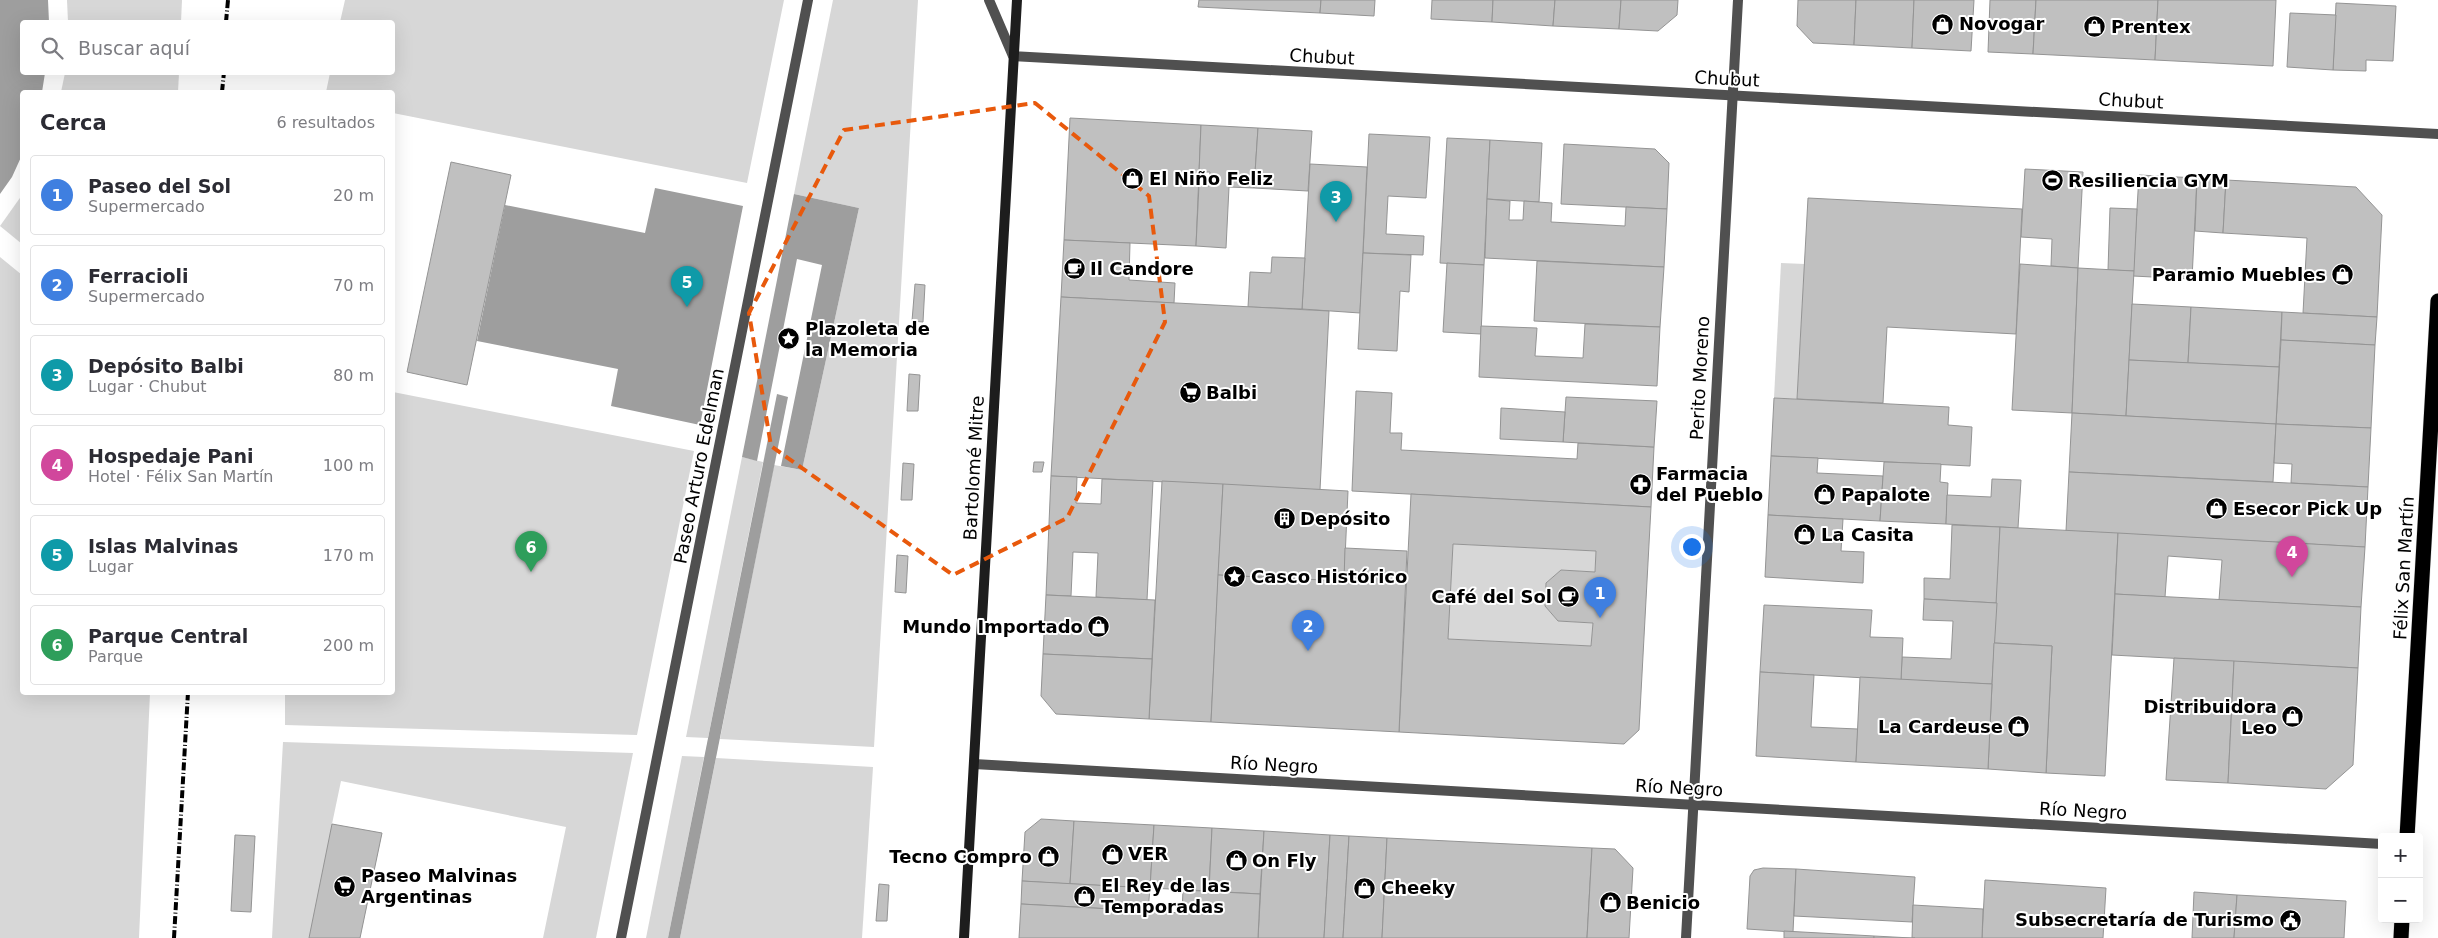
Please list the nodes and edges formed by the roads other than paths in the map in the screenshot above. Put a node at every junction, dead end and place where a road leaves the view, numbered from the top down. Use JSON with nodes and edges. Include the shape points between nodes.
{"nodes":[{"id":1,"x":808,"y":0,"type":"edge"},
{"id":2,"x":989,"y":0,"type":"edge"},
{"id":3,"x":1017,"y":0,"type":"edge"},
{"id":4,"x":1738,"y":0,"type":"edge"},
{"id":5,"x":1013,"y":56,"type":"junction"},
{"id":6,"x":1733,"y":95,"type":"junction"},
{"id":7,"x":2438,"y":134,"type":"edge"},
{"id":8,"x":2438,"y":301,"type":"edge"},
{"id":9,"x":974,"y":764,"type":"junction"},
{"id":10,"x":1693,"y":804,"type":"junction"},
{"id":11,"x":2407,"y":833,"type":"edge"},
{"id":12,"x":2378,"y":844,"type":"edge"},
{"id":13,"x":2402,"y":923,"type":"edge"},
{"id":14,"x":621,"y":938,"type":"edge"},
{"id":15,"x":964,"y":938,"type":"edge"},
{"id":16,"x":1686,"y":938,"type":"edge"},
{"id":17,"x":2401,"y":938,"type":"edge"}],
"edges":[{"from":1,"to":14,"type":"street","name":"Paseo Arturo Edelman"},
{"from":2,"to":5,"type":"street"},
{"from":3,"to":5,"type":"main road","name":"Bartolomé Mitre"},
{"from":4,"to":6,"type":"street","name":"Perito Moreno"},
{"from":5,"to":6,"type":"street","name":"Chubut"},
{"from":5,"to":9,"type":"main road","name":"Bartolomé Mitre"},
{"from":6,"to":7,"type":"street","name":"Chubut"},
{"from":6,"to":10,"type":"street","name":"Perito Moreno"},
{"from":8,"to":11,"type":"highway","name":"Félix San Martín"},
{"from":9,"to":10,"type":"street","name":"Río Negro"},
{"from":9,"to":15,"type":"main road","name":"Bartolomé Mitre"},
{"from":10,"to":12,"type":"street","name":"Río Negro"},
{"from":10,"to":16,"type":"street","name":"Perito Moreno"},
{"from":13,"to":17,"type":"highway"}]}
